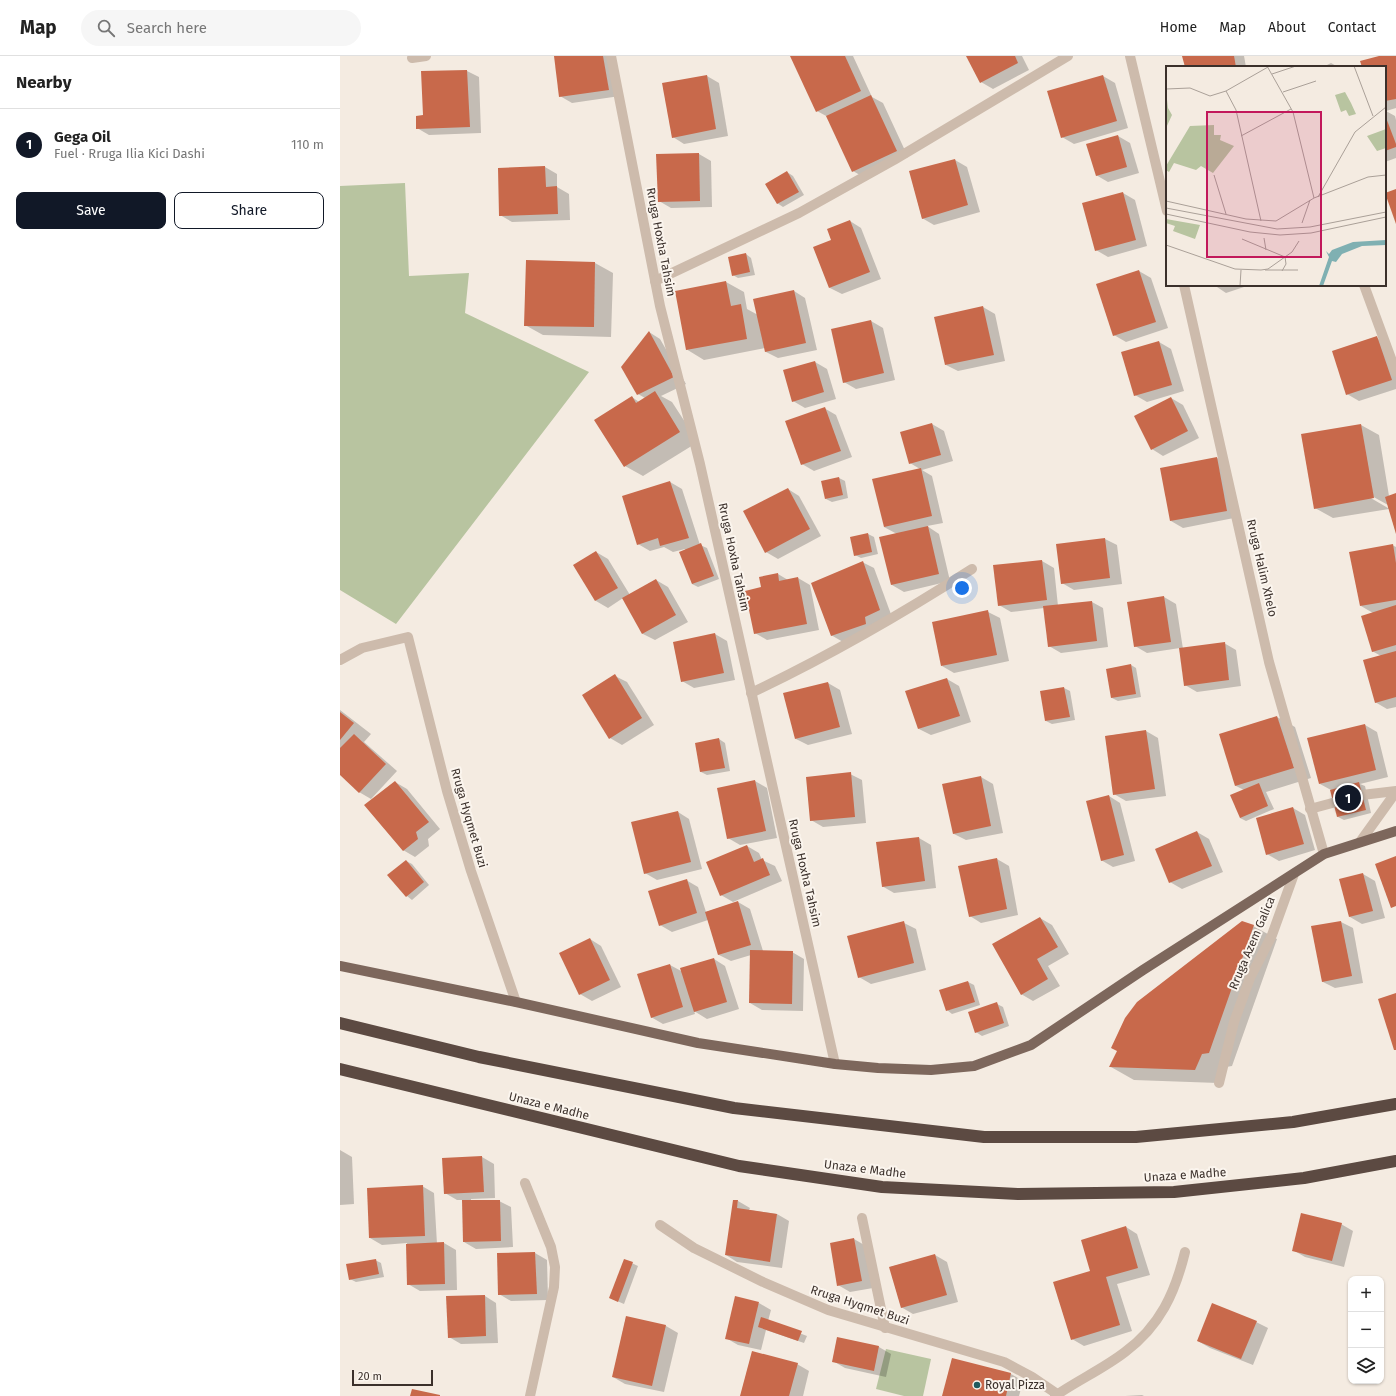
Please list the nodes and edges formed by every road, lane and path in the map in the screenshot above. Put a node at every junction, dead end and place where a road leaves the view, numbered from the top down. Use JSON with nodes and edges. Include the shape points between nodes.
{"nodes":[{"id":1,"x":426,"y":56,"type":"edge"},
{"id":2,"x":611,"y":56,"type":"edge"},
{"id":3,"x":1068,"y":56,"type":"edge"},
{"id":4,"x":1130,"y":56,"type":"edge"},
{"id":5,"x":412,"y":58,"type":"dead end"},
{"id":6,"x":1166,"y":207,"type":"edge"},
{"id":7,"x":655,"y":281,"type":"junction"},
{"id":8,"x":1184,"y":286,"type":"edge"},
{"id":9,"x":1364,"y":286,"type":"edge"},
{"id":10,"x":1396,"y":372,"type":"edge"},
{"id":11,"x":972,"y":569,"type":"dead end"},
{"id":12,"x":340,"y":660,"type":"edge"},
{"id":13,"x":751,"y":693,"type":"junction"},
{"id":14,"x":1396,"y":792,"type":"edge"},
{"id":15,"x":1310,"y":809,"type":"junction"},
{"id":16,"x":1396,"y":831,"type":"edge"},
{"id":17,"x":1360,"y":842,"type":"junction"},
{"id":18,"x":1324,"y":854,"type":"junction"},
{"id":19,"x":1294,"y":874,"type":"junction"},
{"id":20,"x":340,"y":966,"type":"edge"},
{"id":21,"x":516,"y":1002,"type":"junction"},
{"id":22,"x":340,"y":1023,"type":"edge"},
{"id":23,"x":835,"y":1064,"type":"junction"},
{"id":24,"x":340,"y":1069,"type":"edge"},
{"id":25,"x":1219,"y":1084,"type":"dead end"},
{"id":26,"x":1396,"y":1104,"type":"edge"},
{"id":27,"x":1396,"y":1161,"type":"edge"},
{"id":28,"x":525,"y":1183,"type":"dead end"},
{"id":29,"x":862,"y":1218,"type":"dead end"},
{"id":30,"x":660,"y":1225,"type":"dead end"},
{"id":31,"x":1185,"y":1252,"type":"dead end"},
{"id":32,"x":885,"y":1328,"type":"junction"},
{"id":33,"x":1057,"y":1395,"type":"edge"},
{"id":34,"x":530,"y":1396,"type":"edge"}],
"edges":[{"from":1,"to":5,"type":"street"},
{"from":2,"to":7,"type":"street","name":"Rruga Hoxha Tahsim"},
{"from":3,"to":7,"type":"street","via":[[894,160],[799,213]]},
{"from":4,"to":6,"type":"street"},
{"from":7,"to":13,"type":"street","name":"Rruga Hoxha Tahsim","via":[[700,464]]},
{"from":8,"to":15,"type":"street","name":"Rruga Halim Xhelo","via":[[1270,662]]},
{"from":9,"to":10,"type":"street"},
{"from":11,"to":13,"type":"street","via":[[871,632]]},
{"from":12,"to":21,"type":"street","name":"Rruga Hyqmet Buzi","via":[[362,648],[408,638],[470,871]]},
{"from":13,"to":23,"type":"street","name":"Rruga Hoxha Tahsim"},
{"from":14,"to":15,"type":"street","via":[[1362,794]]},
{"from":14,"to":17,"type":"street"},
{"from":15,"to":18,"type":"street","name":"Rruga Halim Xhelo"},
{"from":16,"to":17,"type":"main road"},
{"from":17,"to":18,"type":"main road"},
{"from":18,"to":19,"type":"main road"},
{"from":19,"to":23,"type":"main road","via":[[1031,1045],[974,1066],[931,1070]]},
{"from":19,"to":25,"type":"street","name":"Rruga Azem Galica","via":[[1272,935],[1250,978],[1234,1022]]},
{"from":20,"to":21,"type":"main road"},
{"from":21,"to":23,"type":"main road","via":[[698,1043]]},
{"from":22,"to":26,"type":"highway","via":[[479,1057],[734,1108],[984,1138],[1136,1137],[1293,1122]]},
{"from":24,"to":27,"type":"highway","name":"Unaza e Madhe","via":[[739,1166],[882,1186],[1018,1194],[1174,1192],[1304,1178]]},
{"from":28,"to":34,"type":"street","via":[[551,1247],[555,1267],[554,1287]]},
{"from":29,"to":32,"type":"street"},
{"from":30,"to":32,"type":"street","name":"Rruga Hyqmet Buzi","via":[[694,1248],[763,1282],[828,1310]]},
{"from":31,"to":33,"type":"street","via":[[1178,1282],[1166,1306],[1149,1330],[1125,1352]]},
{"from":32,"to":33,"type":"street","name":"Rruga Hyqmet Buzi","via":[[1004,1362],[1032,1377]]}]}
